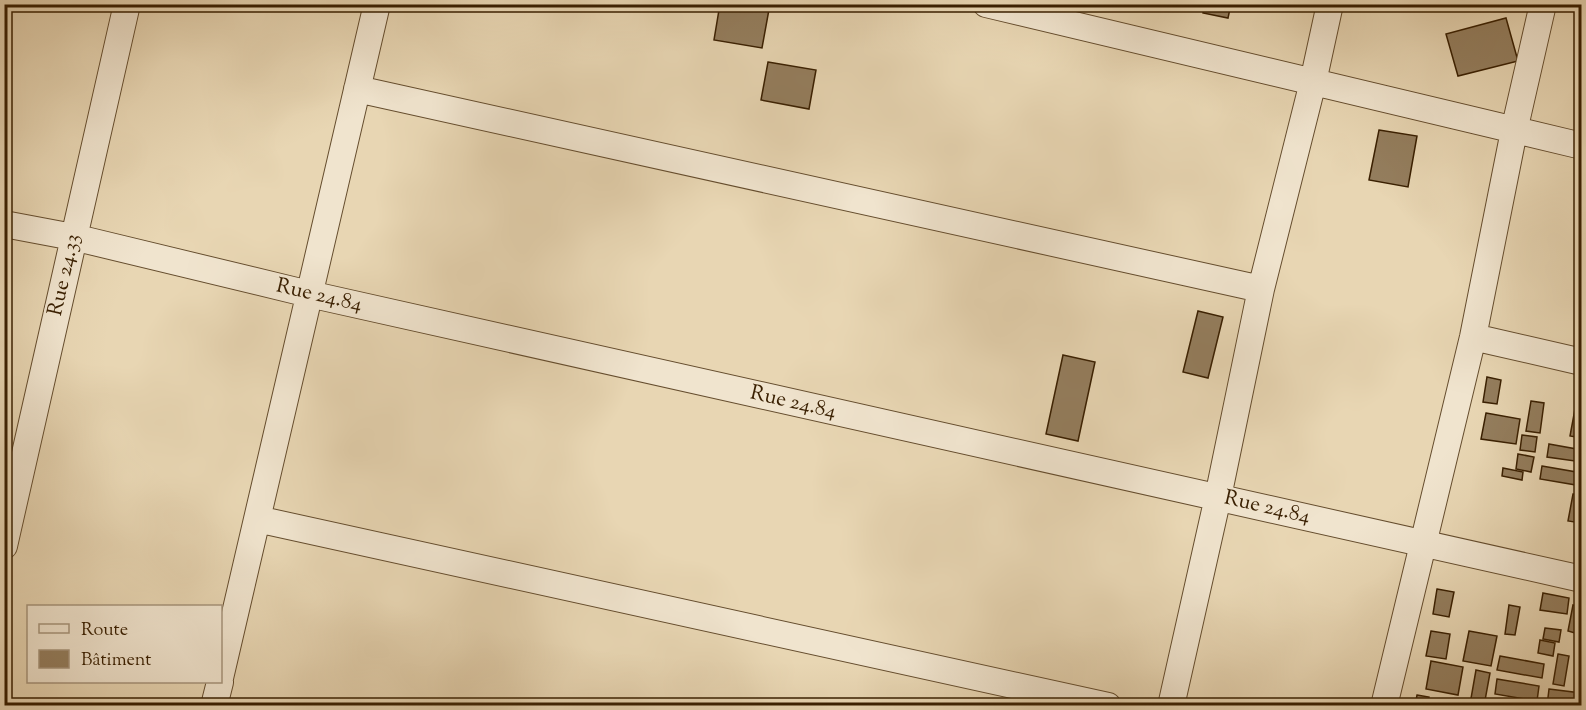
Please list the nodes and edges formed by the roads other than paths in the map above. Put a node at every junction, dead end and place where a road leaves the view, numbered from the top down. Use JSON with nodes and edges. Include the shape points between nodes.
{"nodes":[{"id":1,"x":127,"y":4,"type":"edge"},
{"id":2,"x":377,"y":4,"type":"edge"},
{"id":3,"x":986,"y":4,"type":"edge"},
{"id":4,"x":1330,"y":4,"type":"edge"},
{"id":5,"x":1543,"y":4,"type":"edge"},
{"id":6,"x":1313,"y":82,"type":"junction"},
{"id":7,"x":357,"y":89,"type":"junction"},
{"id":8,"x":1514,"y":131,"type":"junction"},
{"id":9,"x":1581,"y":146,"type":"edge"},
{"id":10,"x":4,"y":224,"type":"edge"},
{"id":11,"x":73,"y":237,"type":"junction"},
{"id":12,"x":1261,"y":289,"type":"junction"},
{"id":13,"x":309,"y":294,"type":"junction"},
{"id":14,"x":1473,"y":337,"type":"junction"},
{"id":15,"x":1581,"y":362,"type":"edge"},
{"id":16,"x":1218,"y":497,"type":"junction"},
{"id":17,"x":257,"y":519,"type":"junction"},
{"id":18,"x":1424,"y":543,"type":"junction"},
{"id":19,"x":4,"y":546,"type":"edge"},
{"id":20,"x":1581,"y":579,"type":"edge"},
{"id":21,"x":222,"y":671,"type":"edge"},
{"id":22,"x":219,"y":683,"type":"edge"},
{"id":23,"x":214,"y":705,"type":"edge"},
{"id":24,"x":1108,"y":705,"type":"edge"},
{"id":25,"x":1171,"y":705,"type":"edge"},
{"id":26,"x":1384,"y":705,"type":"edge"}],
"edges":[{"from":1,"to":11,"type":"street","name":"Rue 24.33"},
{"from":2,"to":7,"type":"street"},
{"from":3,"to":6,"type":"street"},
{"from":4,"to":6,"type":"street"},
{"from":5,"to":8,"type":"street"},
{"from":6,"to":8,"type":"street"},
{"from":6,"to":12,"type":"street"},
{"from":7,"to":12,"type":"street"},
{"from":7,"to":13,"type":"street"},
{"from":8,"to":9,"type":"street"},
{"from":8,"to":14,"type":"street"},
{"from":10,"to":11,"type":"street","name":"Rue 24.84"},
{"from":11,"to":13,"type":"street","name":"Rue 24.84"},
{"from":11,"to":19,"type":"street","name":"Rue 24.33"},
{"from":12,"to":16,"type":"street"},
{"from":13,"to":16,"type":"street","name":"Rue 24.84"},
{"from":13,"to":17,"type":"street"},
{"from":14,"to":15,"type":"street"},
{"from":14,"to":18,"type":"street"},
{"from":16,"to":18,"type":"street","name":"Rue 24.84"},
{"from":16,"to":25,"type":"street"},
{"from":17,"to":21,"type":"street"},
{"from":17,"to":24,"type":"street"},
{"from":18,"to":20,"type":"street","name":"Rue 24.84"},
{"from":18,"to":26,"type":"street"},
{"from":22,"to":23,"type":"street"}]}
